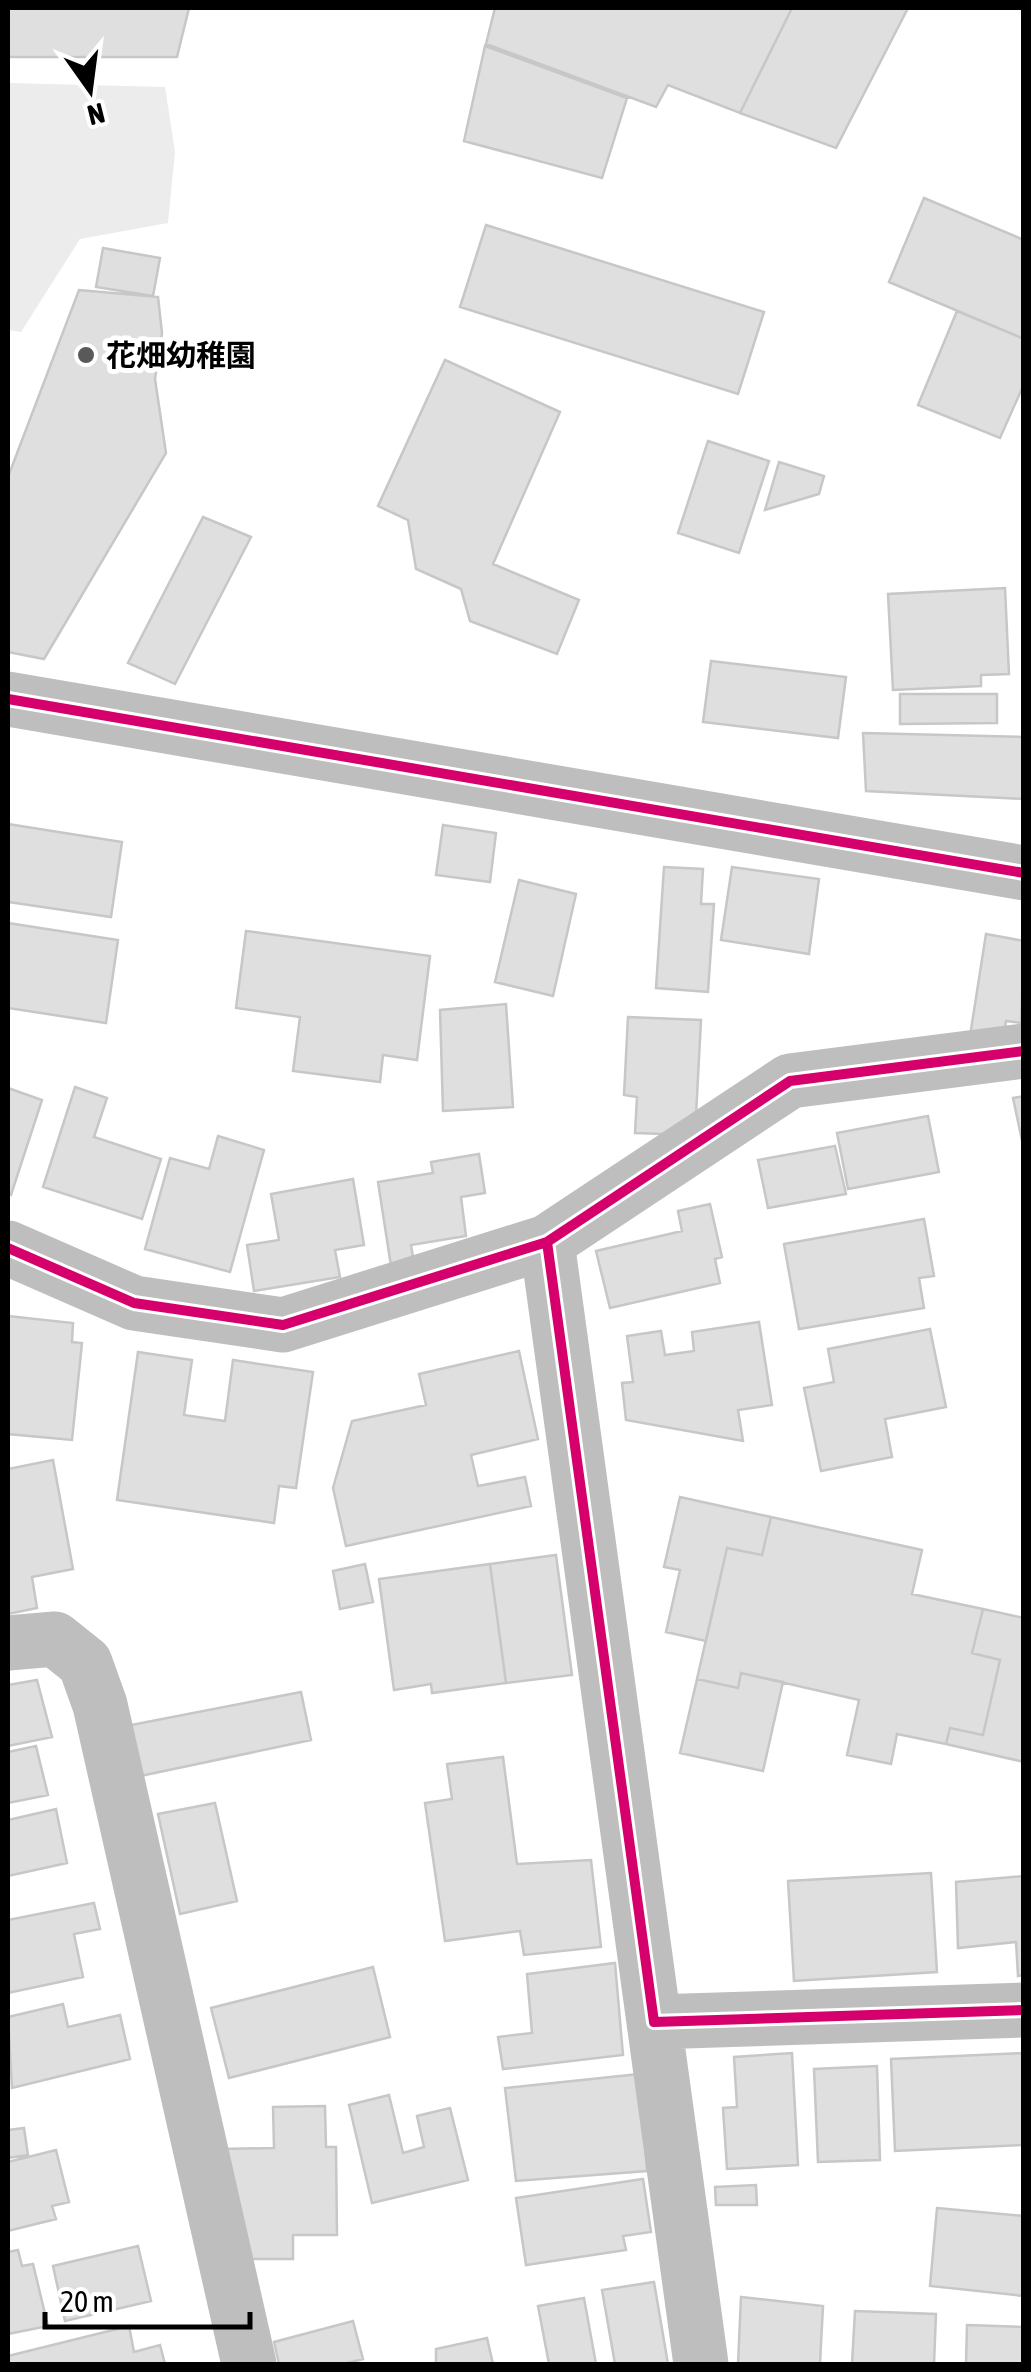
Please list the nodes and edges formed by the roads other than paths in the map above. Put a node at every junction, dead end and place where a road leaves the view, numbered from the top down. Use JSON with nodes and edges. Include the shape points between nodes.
{"nodes":[{"id":1,"x":8,"y":700,"type":"edge"},
{"id":2,"x":1024,"y":873,"type":"edge"},
{"id":3,"x":1024,"y":1051,"type":"edge"},
{"id":4,"x":547,"y":1242,"type":"junction"},
{"id":5,"x":8,"y":1248,"type":"edge"},
{"id":6,"x":8,"y":1643,"type":"edge"},
{"id":7,"x":1024,"y":2010,"type":"edge"},
{"id":8,"x":654,"y":2022,"type":"junction"},
{"id":9,"x":249,"y":2364,"type":"edge"},
{"id":10,"x":701,"y":2364,"type":"edge"}],
"edges":[{"from":1,"to":2,"type":"street"},
{"from":3,"to":4,"type":"street","via":[[790,1081]]},
{"from":4,"to":5,"type":"street","via":[[282,1325],[134,1303]]},
{"from":4,"to":8,"type":"street"},
{"from":6,"to":9,"type":"street","via":[[55,1639],[85,1663],[100,1705]]},
{"from":7,"to":8,"type":"street"},
{"from":8,"to":10,"type":"street"}]}
